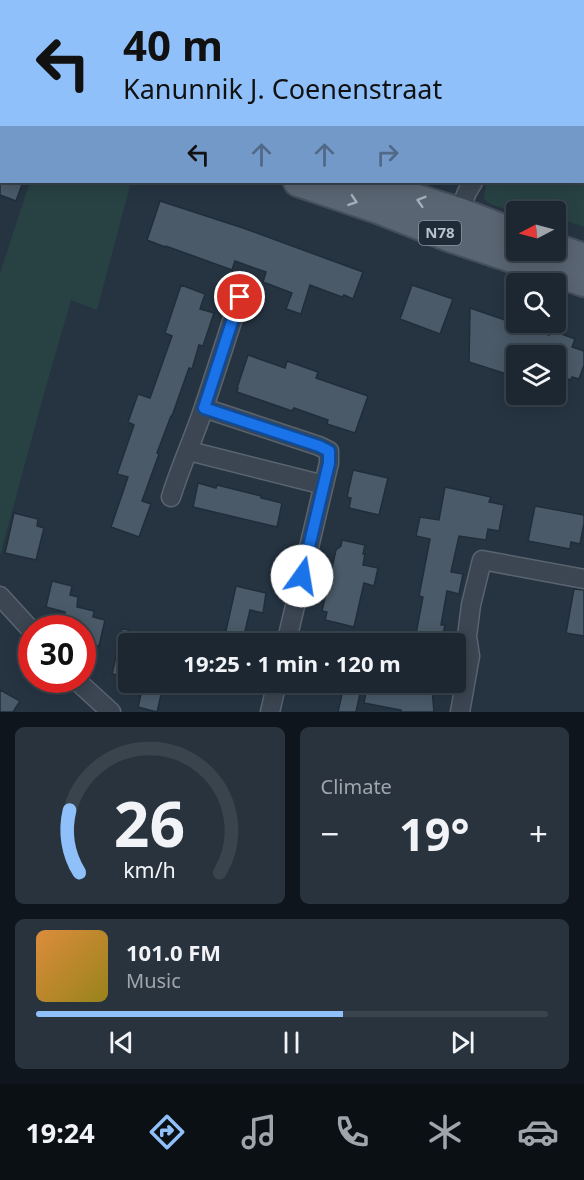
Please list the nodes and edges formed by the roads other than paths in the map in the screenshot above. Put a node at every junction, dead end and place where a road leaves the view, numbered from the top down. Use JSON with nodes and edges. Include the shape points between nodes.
{"nodes":[{"id":1,"x":301,"y":183,"type":"edge"},
{"id":2,"x":366,"y":183,"type":"edge"},
{"id":3,"x":472,"y":183,"type":"edge"},
{"id":4,"x":459,"y":212,"type":"junction"},
{"id":5,"x":506,"y":230,"type":"edge"},
{"id":6,"x":566,"y":252,"type":"edge"},
{"id":7,"x":584,"y":258,"type":"edge"},
{"id":8,"x":584,"y":282,"type":"edge"},
{"id":9,"x":240,"y":297,"type":"dead end"},
{"id":10,"x":204,"y":408,"type":"junction"},
{"id":11,"x":189,"y":451,"type":"junction"},
{"id":12,"x":324,"y":485,"type":"junction"},
{"id":13,"x":171,"y":497,"type":"dead end"},
{"id":14,"x":584,"y":579,"type":"edge"},
{"id":15,"x":0,"y":596,"type":"edge"},
{"id":16,"x":18,"y":616,"type":"edge"},
{"id":17,"x":289,"y":633,"type":"edge"},
{"id":18,"x":90,"y":693,"type":"edge"},
{"id":19,"x":274,"y":693,"type":"edge"},
{"id":20,"x":111,"y":712,"type":"edge"},
{"id":21,"x":270,"y":712,"type":"edge"},
{"id":22,"x":460,"y":712,"type":"edge"}],
"edges":[{"from":1,"to":8,"type":"main road","number":"N78","one_way":true},
{"from":4,"to":2,"type":"main road","number":"N78","one_way":true},
{"from":3,"to":4,"type":"street"},
{"from":4,"to":5,"type":"main road","number":"N78"},
{"from":6,"to":7,"type":"main road"},
{"from":9,"to":10,"type":"street"},
{"from":10,"to":11,"type":"street"},
{"from":10,"to":12,"type":"street","via":[[329,451]]},
{"from":11,"to":12,"type":"street"},
{"from":11,"to":13,"type":"street"},
{"from":12,"to":17,"type":"street"},
{"from":14,"to":22,"type":"street","via":[[482,560],[471,605],[467,636],[470,656]]},
{"from":15,"to":16,"type":"street"},
{"from":18,"to":20,"type":"street"},
{"from":19,"to":21,"type":"street"}]}
